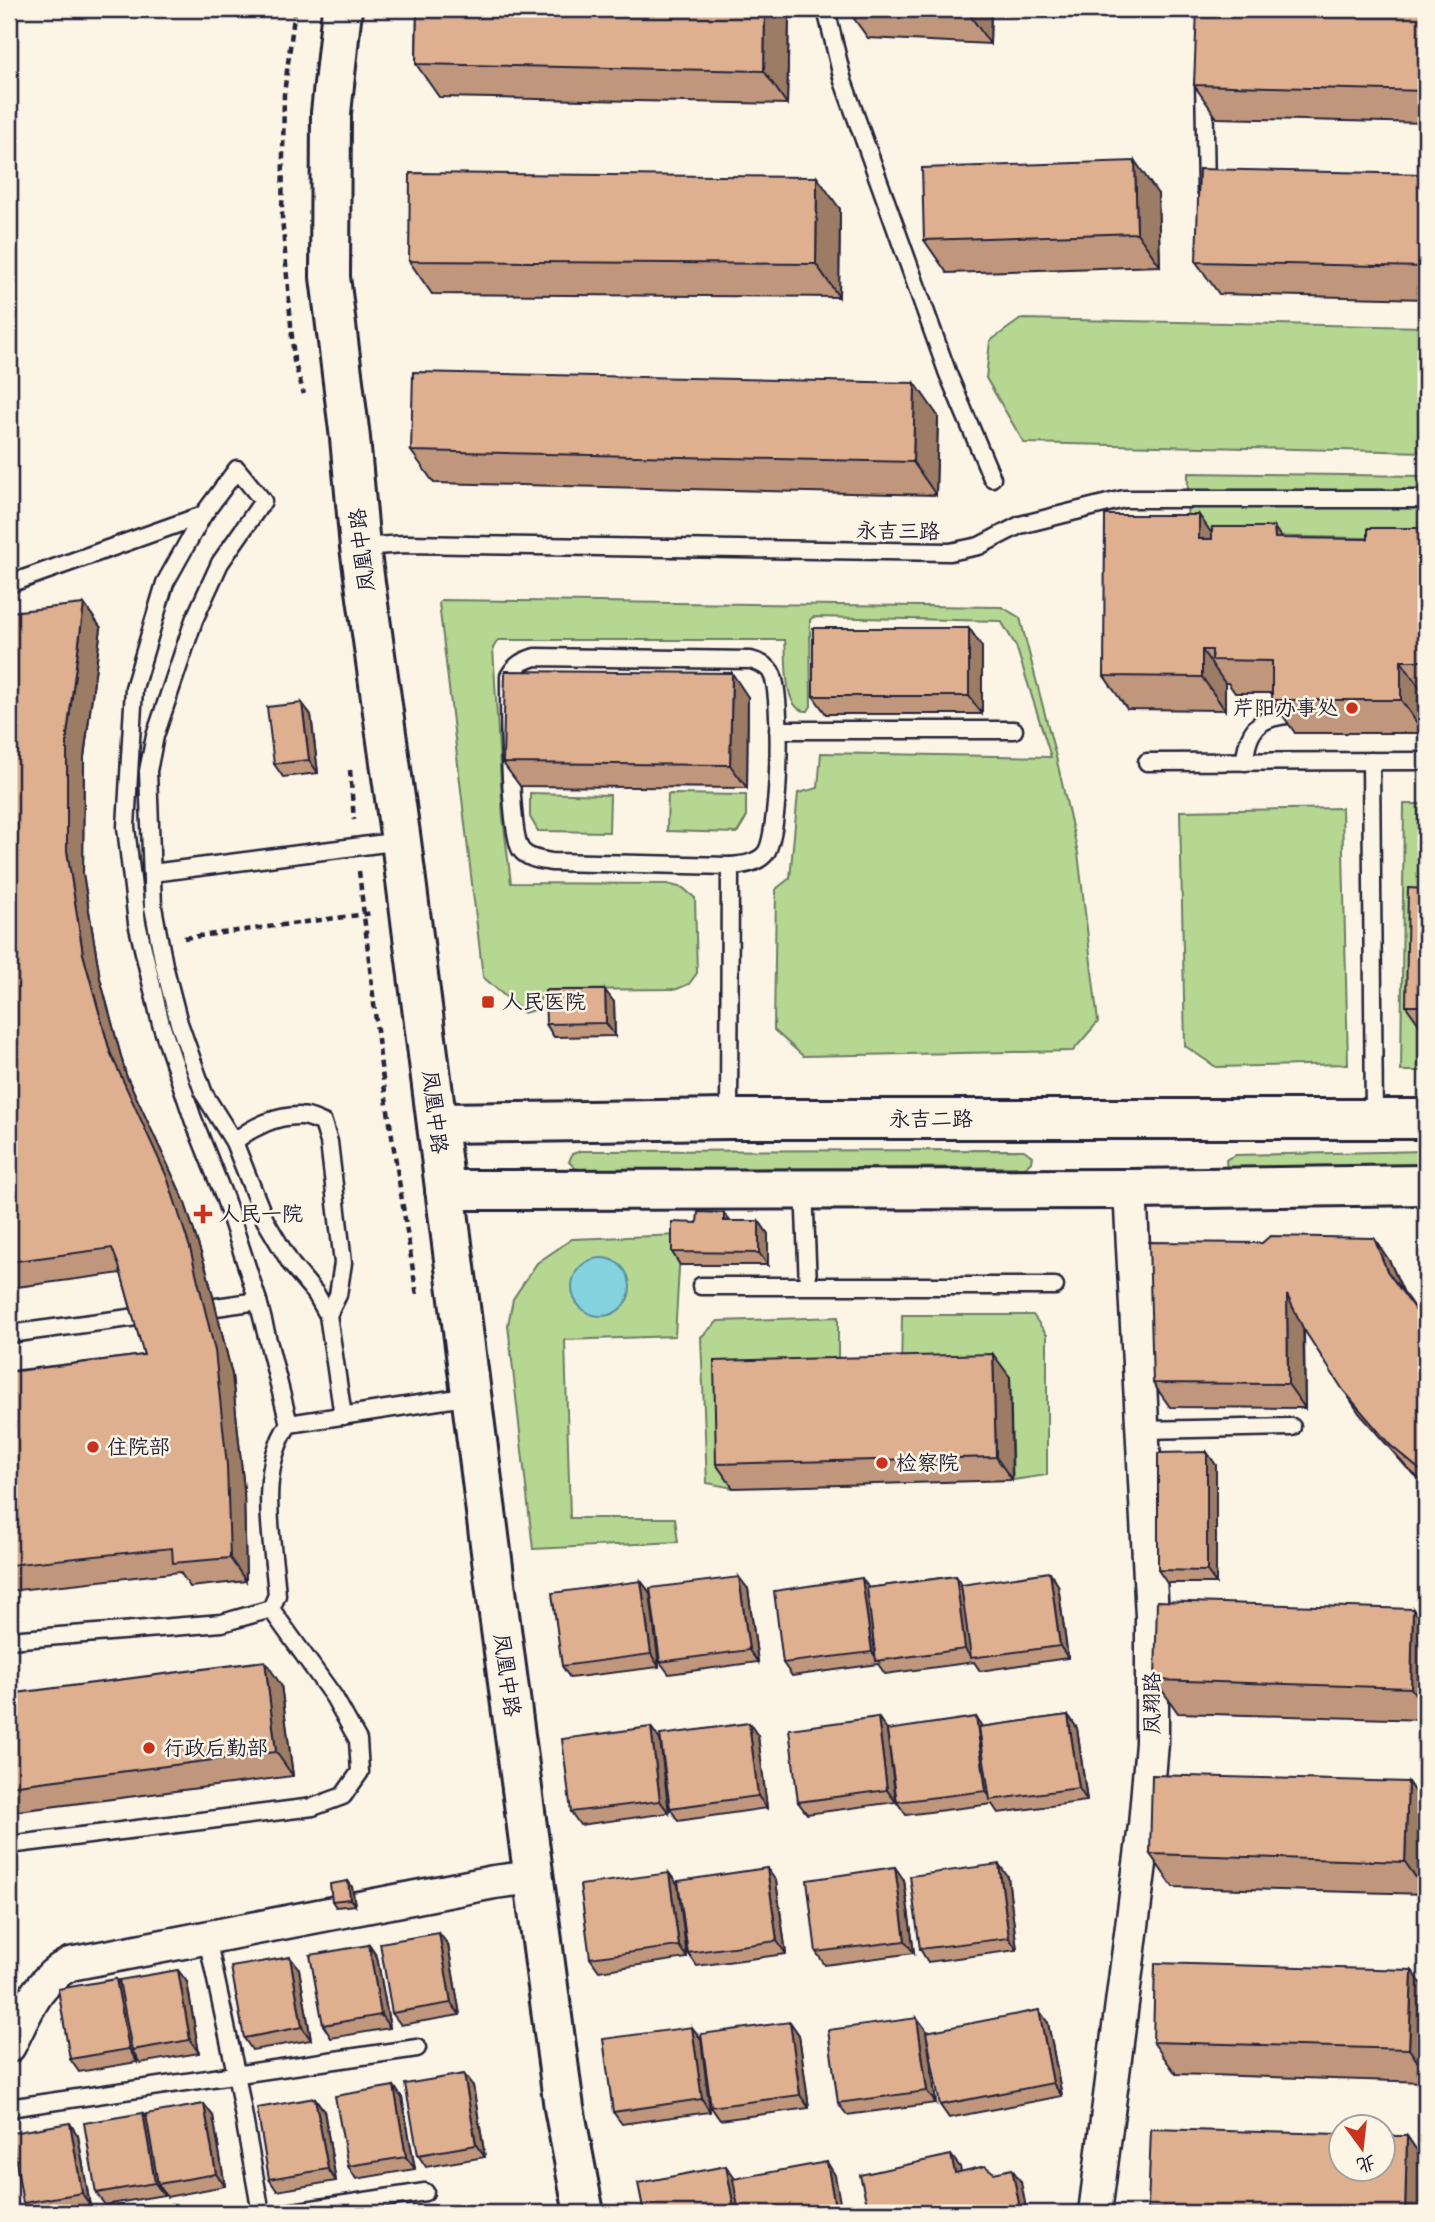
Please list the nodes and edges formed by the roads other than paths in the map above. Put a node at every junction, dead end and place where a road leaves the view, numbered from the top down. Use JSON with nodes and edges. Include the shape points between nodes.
{"nodes":[{"id":1,"x":342,"y":9,"type":"edge"},
{"id":2,"x":826,"y":9,"type":"edge"},
{"id":3,"x":1204,"y":64,"type":"edge"},
{"id":4,"x":1206,"y":201,"type":"edge"},
{"id":5,"x":992,"y":478,"type":"dead end"},
{"id":6,"x":1426,"y":499,"type":"edge"},
{"id":7,"x":202,"y":515,"type":"junction"},
{"id":8,"x":360,"y":547,"type":"junction"},
{"id":9,"x":9,"y":584,"type":"edge"},
{"id":10,"x":1321,"y":714,"type":"edge"},
{"id":11,"x":778,"y":730,"type":"junction"},
{"id":12,"x":1014,"y":730,"type":"dead end"},
{"id":13,"x":1371,"y":761,"type":"junction"},
{"id":14,"x":1426,"y":761,"type":"edge"},
{"id":15,"x":1147,"y":762,"type":"dead end"},
{"id":16,"x":1245,"y":762,"type":"junction"},
{"id":17,"x":401,"y":841,"type":"junction"},
{"id":18,"x":730,"y":866,"type":"junction"},
{"id":19,"x":152,"y":873,"type":"junction"},
{"id":20,"x":729,"y":1119,"type":"junction"},
{"id":21,"x":1374,"y":1119,"type":"junction"},
{"id":22,"x":1426,"y":1119,"type":"edge"},
{"id":23,"x":437,"y":1123,"type":"junction"},
{"id":24,"x":234,"y":1142,"type":"junction"},
{"id":25,"x":1426,"y":1185,"type":"edge"},
{"id":26,"x":804,"y":1188,"type":"junction"},
{"id":27,"x":1130,"y":1189,"type":"junction"},
{"id":28,"x":445,"y":1190,"type":"junction"},
{"id":29,"x":701,"y":1286,"type":"dead end"},
{"id":30,"x":808,"y":1286,"type":"junction"},
{"id":31,"x":1055,"y":1286,"type":"dead end"},
{"id":32,"x":258,"y":1301,"type":"junction"},
{"id":33,"x":328,"y":1315,"type":"junction"},
{"id":34,"x":9,"y":1335,"type":"edge"},
{"id":35,"x":471,"y":1396,"type":"junction"},
{"id":36,"x":344,"y":1416,"type":"junction"},
{"id":37,"x":289,"y":1424,"type":"junction"},
{"id":38,"x":1292,"y":1427,"type":"dead end"},
{"id":39,"x":1142,"y":1430,"type":"junction"},
{"id":40,"x":271,"y":1609,"type":"junction"},
{"id":41,"x":9,"y":1640,"type":"edge"},
{"id":42,"x":9,"y":1845,"type":"edge"},
{"id":43,"x":534,"y":1877,"type":"junction"},
{"id":44,"x":207,"y":1938,"type":"junction"},
{"id":45,"x":9,"y":2046,"type":"edge"},
{"id":46,"x":417,"y":2048,"type":"dead end"},
{"id":47,"x":236,"y":2073,"type":"junction"},
{"id":48,"x":9,"y":2108,"type":"edge"},
{"id":49,"x":425,"y":2192,"type":"dead end"},
{"id":50,"x":261,"y":2213,"type":"edge"},
{"id":51,"x":286,"y":2213,"type":"edge"},
{"id":52,"x":584,"y":2213,"type":"edge"},
{"id":53,"x":1095,"y":2213,"type":"edge"}],
"edges":[{"from":1,"to":8,"type":"street","name":"凤凰中路","via":[[331,113],[330,277]]},
{"from":2,"to":5,"type":"lane","via":[[844,81],[948,374]]},
{"from":3,"to":4,"type":"lane"},
{"from":6,"to":8,"type":"lane","name":"永吉三路","via":[[1124,499],[1020,525],[979,546],[950,552]]},
{"from":7,"to":9,"type":"lane"},
{"from":7,"to":19,"type":"lane","via":[[237,469],[263,501],[220,563],[194,620],[155,736],[148,771]]},
{"from":7,"to":32,"type":"lane","via":[[165,583],[134,688],[126,827],[137,923],[161,1024]]},
{"from":8,"to":17,"type":"street","name":"凤凰中路"},
{"from":10,"to":16,"type":"lane","via":[[1265,719],[1246,741]]},
{"from":11,"to":12,"type":"lane"},
{"from":11,"to":18,"type":"lane","via":[[770,845],[756,861]]},
{"from":11,"to":18,"type":"lane","via":[[776,682],[771,671],[751,660],[535,657],[514,667],[509,676],[513,822],[520,850],[530,858],[551,862]]},
{"from":13,"to":14,"type":"lane"},
{"from":13,"to":16,"type":"lane"},
{"from":13,"to":21,"type":"lane"},
{"from":15,"to":16,"type":"lane"},
{"from":17,"to":19,"type":"lane"},
{"from":17,"to":23,"type":"street","name":"凤凰中路"},
{"from":18,"to":20,"type":"lane"},
{"from":19,"to":24,"type":"lane","via":[[159,941],[179,1023],[204,1094]]},
{"from":20,"to":21,"type":"street","name":"永吉二路"},
{"from":20,"to":23,"type":"street","name":"永吉二路"},
{"from":21,"to":22,"type":"street","name":"永吉二路"},
{"from":23,"to":28,"type":"street","name":"凤凰中路"},
{"from":24,"to":33,"type":"lane","via":[[265,1220]]},
{"from":24,"to":33,"type":"lane","via":[[274,1119],[303,1115],[323,1123],[343,1262],[338,1295]]},
{"from":25,"to":27,"type":"street"},
{"from":26,"to":27,"type":"street"},
{"from":26,"to":28,"type":"street"},
{"from":26,"to":30,"type":"lane"},
{"from":27,"to":39,"type":"street","name":"凤翔路"},
{"from":28,"to":35,"type":"street","name":"凤凰中路"},
{"from":29,"to":30,"type":"lane"},
{"from":30,"to":31,"type":"lane"},
{"from":32,"to":34,"type":"lane"},
{"from":32,"to":37,"type":"lane"},
{"from":33,"to":36,"type":"lane"},
{"from":35,"to":36,"type":"lane"},
{"from":35,"to":43,"type":"street","name":"凤凰中路"},
{"from":36,"to":37,"type":"lane"},
{"from":37,"to":40,"type":"lane","via":[[280,1438],[268,1486],[277,1595]]},
{"from":38,"to":39,"type":"lane"},
{"from":39,"to":53,"type":"street","name":"凤翔路","via":[[1152,1617],[1152,1743],[1146,1825]]},
{"from":40,"to":41,"type":"lane","via":[[222,1623]]},
{"from":40,"to":42,"type":"lane","via":[[334,1697],[358,1740],[360,1772],[343,1796],[313,1807]]},
{"from":43,"to":44,"type":"street"},
{"from":43,"to":52,"type":"street","name":"凤凰中路","via":[[564,2108]]},
{"from":44,"to":45,"type":"street","via":[[70,1964],[56,1971],[37,1992]]},
{"from":44,"to":47,"type":"lane"},
{"from":46,"to":47,"type":"lane"},
{"from":47,"to":48,"type":"lane"},
{"from":47,"to":50,"type":"lane"},
{"from":49,"to":51,"type":"lane"}]}
